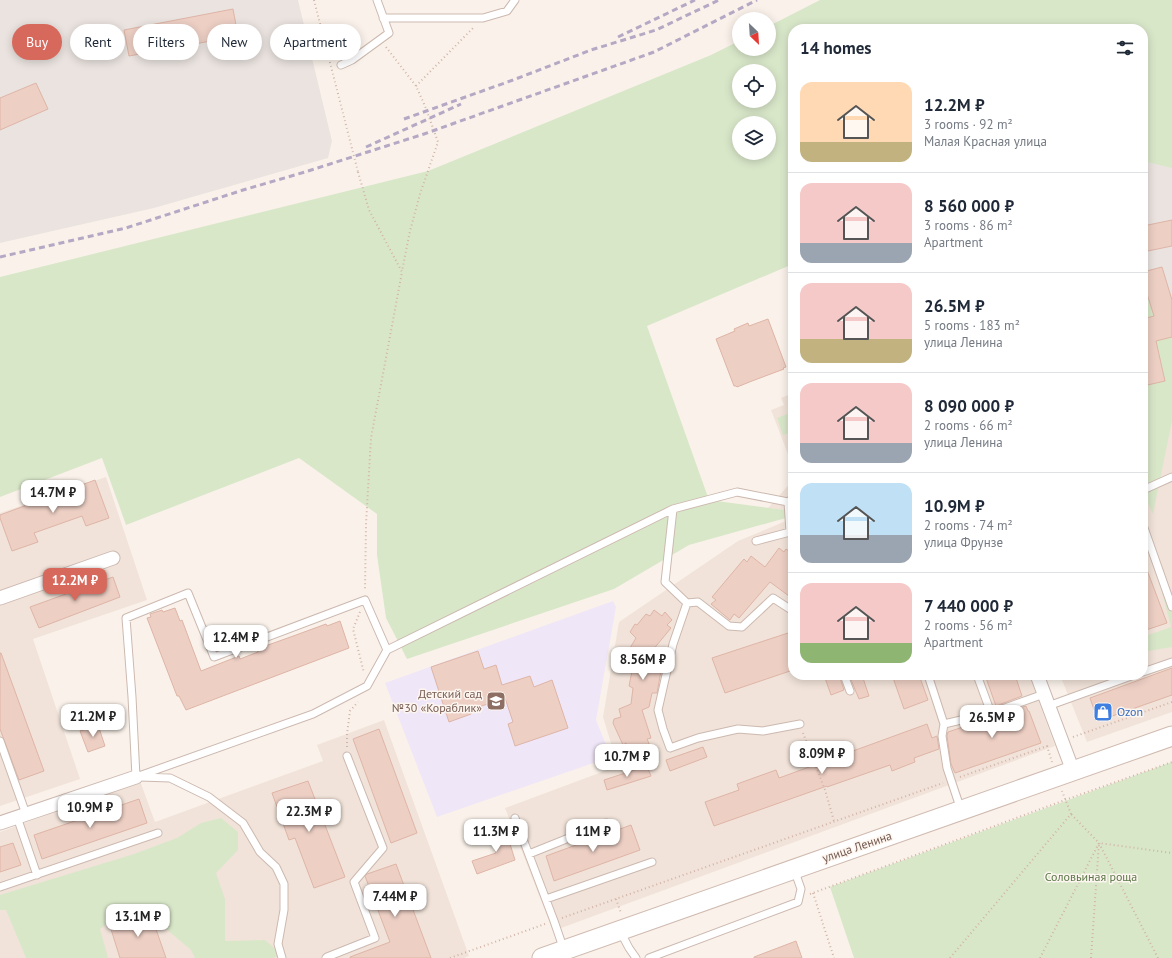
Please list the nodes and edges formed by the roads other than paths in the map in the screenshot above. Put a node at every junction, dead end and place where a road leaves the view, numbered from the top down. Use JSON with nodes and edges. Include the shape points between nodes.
{"nodes":[{"id":1,"x":376,"y":0,"type":"edge"},
{"id":2,"x":515,"y":0,"type":"edge"},
{"id":3,"x":383,"y":18,"type":"junction"},
{"id":4,"x":341,"y":65,"type":"dead end"},
{"id":5,"x":1172,"y":477,"type":"edge"},
{"id":6,"x":1148,"y":488,"type":"edge"},
{"id":7,"x":788,"y":500,"type":"edge"},
{"id":8,"x":673,"y":509,"type":"junction"},
{"id":9,"x":788,"y":534,"type":"edge"},
{"id":10,"x":1148,"y":539,"type":"edge"},
{"id":11,"x":756,"y":542,"type":"dead end"},
{"id":12,"x":113,"y":558,"type":"dead end"},
{"id":13,"x":0,"y":598,"type":"edge"},
{"id":14,"x":687,"y":603,"type":"junction"},
{"id":15,"x":1172,"y":607,"type":"edge"},
{"id":16,"x":788,"y":608,"type":"edge"},
{"id":17,"x":387,"y":650,"type":"junction"},
{"id":18,"x":1172,"y":662,"type":"edge"},
{"id":19,"x":1148,"y":670,"type":"edge"},
{"id":20,"x":846,"y":680,"type":"edge"},
{"id":21,"x":930,"y":680,"type":"edge"},
{"id":22,"x":980,"y":680,"type":"edge"},
{"id":23,"x":1039,"y":680,"type":"edge"},
{"id":24,"x":1116,"y":680,"type":"edge"},
{"id":25,"x":850,"y":691,"type":"dead end"},
{"id":26,"x":1046,"y":700,"type":"junction"},
{"id":27,"x":991,"y":713,"type":"junction"},
{"id":28,"x":800,"y":724,"type":"road end"},
{"id":29,"x":944,"y":724,"type":"junction"},
{"id":30,"x":1172,"y":736,"type":"edge"},
{"id":31,"x":0,"y":741,"type":"edge"},
{"id":32,"x":1,"y":752,"type":"edge"},
{"id":33,"x":347,"y":756,"type":"road end"},
{"id":34,"x":1065,"y":773,"type":"junction"},
{"id":35,"x":136,"y":777,"type":"junction"},
{"id":36,"x":962,"y":810,"type":"junction"},
{"id":37,"x":21,"y":815,"type":"junction"},
{"id":38,"x":515,"y":818,"type":"dead end"},
{"id":39,"x":0,"y":823,"type":"edge"},
{"id":40,"x":606,"y":823,"type":"dead end"},
{"id":41,"x":158,"y":833,"type":"dead end"},
{"id":42,"x":529,"y":854,"type":"junction"},
{"id":43,"x":652,"y":862,"type":"dead end"},
{"id":44,"x":794,"y":869,"type":"junction"},
{"id":45,"x":36,"y":875,"type":"junction"},
{"id":46,"x":0,"y":888,"type":"edge"},
{"id":47,"x":546,"y":899,"type":"junction"},
{"id":48,"x":620,"y":931,"type":"junction"},
{"id":49,"x":564,"y":950,"type":"junction"},
{"id":50,"x":282,"y":958,"type":"edge"},
{"id":51,"x":326,"y":958,"type":"edge"},
{"id":52,"x":542,"y":958,"type":"edge"},
{"id":53,"x":636,"y":958,"type":"edge"},
{"id":54,"x":649,"y":958,"type":"edge"}],
"edges":[{"from":1,"to":3,"type":"lane"},
{"from":2,"to":3,"type":"lane","via":[[507,11],[483,18]]},
{"from":3,"to":4,"type":"lane","via":[[389,33]]},
{"from":5,"to":6,"type":"lane"},
{"from":7,"to":8,"type":"lane","via":[[737,492]]},
{"from":8,"to":14,"type":"lane","via":[[665,582]]},
{"from":8,"to":17,"type":"lane"},
{"from":9,"to":11,"type":"lane"},
{"from":10,"to":15,"type":"lane"},
{"from":12,"to":13,"type":"street"},
{"from":14,"to":16,"type":"lane","via":[[698,602],[729,626],[742,627],[773,598]]},
{"from":14,"to":28,"type":"lane","via":[[673,644],[658,710],[670,748],[698,738],[738,729],[763,731]]},
{"from":17,"to":35,"type":"lane","via":[[367,686],[313,714]]},
{"from":17,"to":35,"type":"lane","via":[[365,600],[214,657],[188,593],[126,618]]},
{"from":18,"to":19,"type":"lane"},
{"from":20,"to":25,"type":"lane"},
{"from":21,"to":29,"type":"lane"},
{"from":22,"to":27,"type":"lane"},
{"from":23,"to":26,"type":"street"},
{"from":24,"to":26,"type":"lane"},
{"from":26,"to":27,"type":"lane"},
{"from":26,"to":34,"type":"street","via":[[1062,741]]},
{"from":27,"to":29,"type":"lane"},
{"from":29,"to":36,"type":"lane","via":[[942,736],[947,768]]},
{"from":30,"to":34,"type":"main road","name":"улица Ленина"},
{"from":31,"to":32,"type":"lane"},
{"from":32,"to":37,"type":"lane"},
{"from":33,"to":51,"type":"lane","via":[[383,848],[354,882],[375,938]]},
{"from":34,"to":36,"type":"main road","name":"улица Ленина"},
{"from":35,"to":37,"type":"street"},
{"from":35,"to":50,"type":"lane","via":[[170,778],[209,797],[243,823],[260,852],[276,867],[284,884],[284,910],[278,944]]},
{"from":36,"to":44,"type":"main road","name":"улица Ленина"},
{"from":37,"to":39,"type":"street"},
{"from":37,"to":45,"type":"lane"},
{"from":38,"to":42,"type":"lane"},
{"from":40,"to":42,"type":"lane"},
{"from":41,"to":45,"type":"lane"},
{"from":42,"to":47,"type":"lane"},
{"from":43,"to":47,"type":"lane"},
{"from":44,"to":48,"type":"main road","name":"улица Ленина"},
{"from":44,"to":54,"type":"lane","via":[[801,889],[798,902]]},
{"from":45,"to":46,"type":"lane"},
{"from":47,"to":49,"type":"lane"},
{"from":48,"to":49,"type":"main road","name":"улица Ленина"},
{"from":48,"to":53,"type":"lane"},
{"from":49,"to":52,"type":"main road","name":"улица Ленина"}]}
